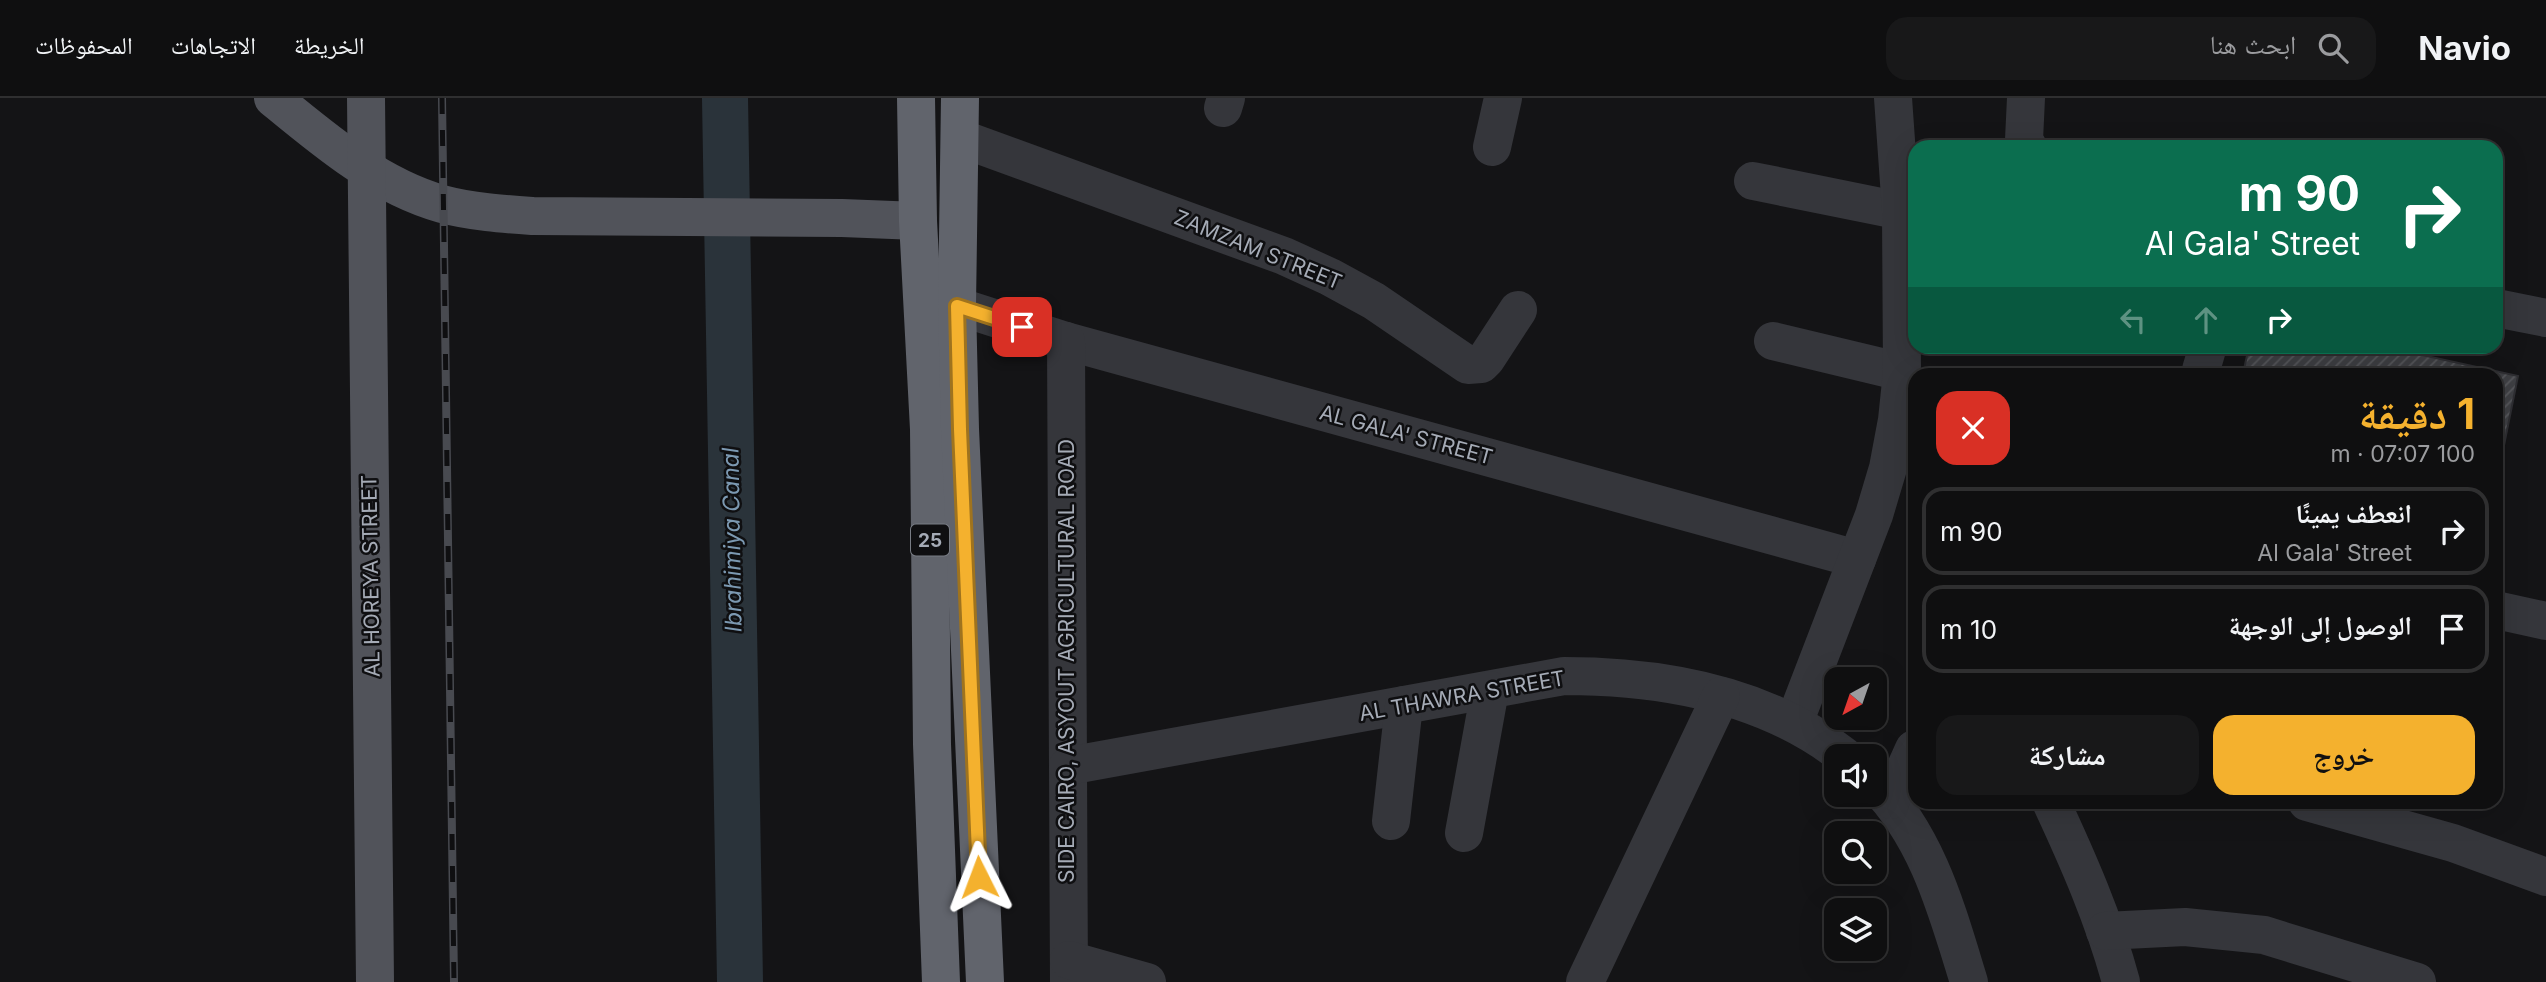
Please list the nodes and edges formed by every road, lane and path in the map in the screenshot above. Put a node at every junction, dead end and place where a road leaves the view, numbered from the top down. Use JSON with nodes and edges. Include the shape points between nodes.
{"nodes":[{"id":1,"x":273,"y":98,"type":"edge"},
{"id":2,"x":366,"y":98,"type":"edge"},
{"id":3,"x":916,"y":98,"type":"edge"},
{"id":4,"x":960,"y":98,"type":"edge"},
{"id":5,"x":1503,"y":98,"type":"edge"},
{"id":6,"x":1892,"y":98,"type":"edge"},
{"id":7,"x":2026,"y":98,"type":"edge"},
{"id":8,"x":960,"y":138,"type":"junction"},
{"id":9,"x":2024,"y":140,"type":"edge"},
{"id":10,"x":1492,"y":148,"type":"dead end"},
{"id":11,"x":368,"y":170,"type":"junction"},
{"id":12,"x":1754,"y":181,"type":"dead end"},
{"id":13,"x":1901,"y":211,"type":"junction"},
{"id":14,"x":918,"y":221,"type":"junction"},
{"id":15,"x":957,"y":306,"type":"junction"},
{"id":16,"x":2503,"y":309,"type":"edge"},
{"id":17,"x":1518,"y":310,"type":"dead end"},
{"id":18,"x":2546,"y":318,"type":"edge"},
{"id":19,"x":1066,"y":341,"type":"junction"},
{"id":20,"x":1773,"y":341,"type":"dead end"},
{"id":21,"x":1902,"y":372,"type":"junction"},
{"id":22,"x":1857,"y":559,"type":"junction"},
{"id":23,"x":2503,"y":612,"type":"edge"},
{"id":24,"x":2546,"y":621,"type":"edge"},
{"id":25,"x":1490,"y":690,"type":"junction"},
{"id":26,"x":1721,"y":696,"type":"junction"},
{"id":27,"x":1404,"y":705,"type":"junction"},
{"id":28,"x":1794,"y":723,"type":"junction"},
{"id":29,"x":1828,"y":744,"type":"edge"},
{"id":30,"x":1908,"y":757,"type":"edge"},
{"id":31,"x":1068,"y":766,"type":"junction"},
{"id":32,"x":1887,"y":786,"type":"edge"},
{"id":33,"x":1887,"y":797,"type":"edge"},
{"id":34,"x":2054,"y":809,"type":"edge"},
{"id":35,"x":2331,"y":809,"type":"edge"},
{"id":36,"x":1391,"y":821,"type":"dead end"},
{"id":37,"x":1464,"y":833,"type":"dead end"},
{"id":38,"x":2546,"y":877,"type":"edge"},
{"id":39,"x":2105,"y":930,"type":"junction"},
{"id":40,"x":1069,"y":971,"type":"edge"},
{"id":41,"x":375,"y":982,"type":"edge"},
{"id":42,"x":941,"y":982,"type":"edge"},
{"id":43,"x":985,"y":982,"type":"edge"},
{"id":44,"x":1147,"y":982,"type":"edge"},
{"id":45,"x":1585,"y":982,"type":"edge"},
{"id":46,"x":1969,"y":982,"type":"edge"},
{"id":47,"x":2121,"y":982,"type":"edge"},
{"id":48,"x":2417,"y":982,"type":"edge"}],
"edges":[{"from":1,"to":11,"type":"main road"},
{"from":2,"to":11,"type":"main road","name":"AL HOREYA STREET"},
{"from":3,"to":14,"type":"highway","number":"25"},
{"from":4,"to":8,"type":"highway","number":"25"},
{"from":5,"to":10,"type":"street"},
{"from":6,"to":13,"type":"street"},
{"from":7,"to":9,"type":"street"},
{"from":8,"to":15,"type":"highway","number":"25"},
{"from":8,"to":17,"type":"street","name":"ZAMZAM STREET","via":[[1296,261],[1374,301],[1468,365],[1486,359]]},
{"from":11,"to":14,"type":"main road","via":[[442,204],[487,213]]},
{"from":11,"to":41,"type":"main road","name":"AL HOREYA STREET"},
{"from":12,"to":13,"type":"street"},
{"from":13,"to":21,"type":"street"},
{"from":14,"to":42,"type":"highway","number":"25","via":[[929,429],[932,744]]},
{"from":15,"to":19,"type":"street","name":"AL GALA' STREET"},
{"from":15,"to":43,"type":"highway","number":"25"},
{"from":16,"to":18,"type":"street"},
{"from":19,"to":22,"type":"street","name":"AL GALA' STREET"},
{"from":19,"to":31,"type":"street","name":"SIDE CAIRO, ASYOUT AGRICULTURAL ROAD"},
{"from":20,"to":21,"type":"street"},
{"from":21,"to":22,"type":"street","via":[[1888,468]]},
{"from":22,"to":28,"type":"street"},
{"from":23,"to":24,"type":"street"},
{"from":25,"to":26,"type":"street","name":"AL THAWRA STREET","via":[[1564,676],[1614,676]]},
{"from":25,"to":27,"type":"street","name":"AL THAWRA STREET"},
{"from":25,"to":37,"type":"street"},
{"from":26,"to":28,"type":"street","name":"AL THAWRA STREET"},
{"from":26,"to":45,"type":"street"},
{"from":27,"to":31,"type":"street","name":"AL THAWRA STREET"},
{"from":27,"to":36,"type":"street"},
{"from":28,"to":29,"type":"street","name":"AL THAWRA STREET"},
{"from":30,"to":32,"type":"street"},
{"from":31,"to":40,"type":"street","name":"SIDE CAIRO, ASYOUT AGRICULTURAL ROAD"},
{"from":33,"to":46,"type":"street","via":[[1926,857],[1942,893]]},
{"from":34,"to":39,"type":"street"},
{"from":35,"to":38,"type":"street"},
{"from":39,"to":47,"type":"street"},
{"from":39,"to":48,"type":"street","via":[[2185,927],[2264,935]]},
{"from":40,"to":44,"type":"street"}]}
